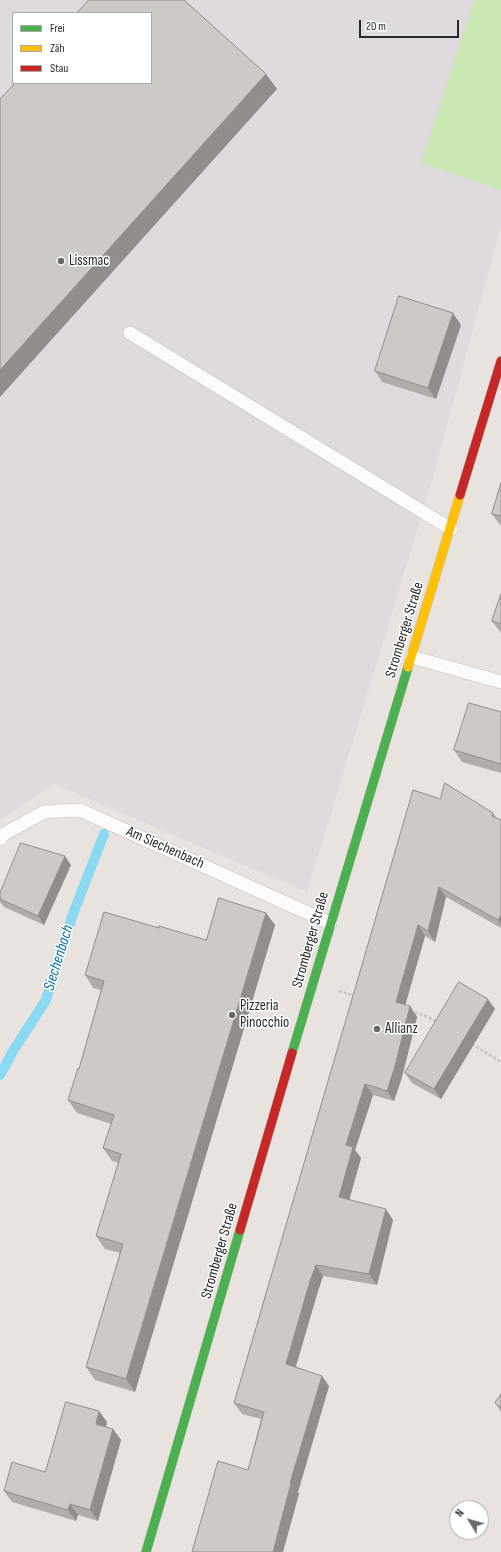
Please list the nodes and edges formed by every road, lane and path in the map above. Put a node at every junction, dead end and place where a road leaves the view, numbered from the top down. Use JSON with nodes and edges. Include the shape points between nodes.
{"nodes":[{"id":1,"x":130,"y":332,"type":"dead end"},
{"id":2,"x":501,"y":361,"type":"edge"},
{"id":3,"x":451,"y":529,"type":"junction"},
{"id":4,"x":412,"y":657,"type":"junction"},
{"id":5,"x":501,"y":682,"type":"edge"},
{"id":6,"x":0,"y":839,"type":"edge"},
{"id":7,"x":330,"y":923,"type":"junction"},
{"id":8,"x":313,"y":984,"type":"junction"},
{"id":9,"x":358,"y":997,"type":"edge"},
{"id":10,"x":404,"y":1009,"type":"edge"},
{"id":11,"x":439,"y":1023,"type":"edge"},
{"id":12,"x":470,"y":1043,"type":"edge"},
{"id":13,"x":501,"y":1062,"type":"edge"},
{"id":14,"x":146,"y":1552,"type":"edge"}],
"edges":[{"from":1,"to":3,"type":"lane"},
{"from":2,"to":3,"type":"main road","name":"Stromberger Straße"},
{"from":3,"to":4,"type":"main road","name":"Stromberger Straße"},
{"from":4,"to":5,"type":"lane"},
{"from":4,"to":7,"type":"main road","name":"Stromberger Straße"},
{"from":6,"to":7,"type":"lane","name":"Am Siechenbach","via":[[4,834],[44,812],[80,810]]},
{"from":7,"to":8,"type":"main road","name":"Stromberger Straße"},
{"from":8,"to":9,"type":"path"},
{"from":8,"to":14,"type":"main road","name":"Stromberger Straße"},
{"from":10,"to":11,"type":"path"},
{"from":12,"to":13,"type":"path"}]}
